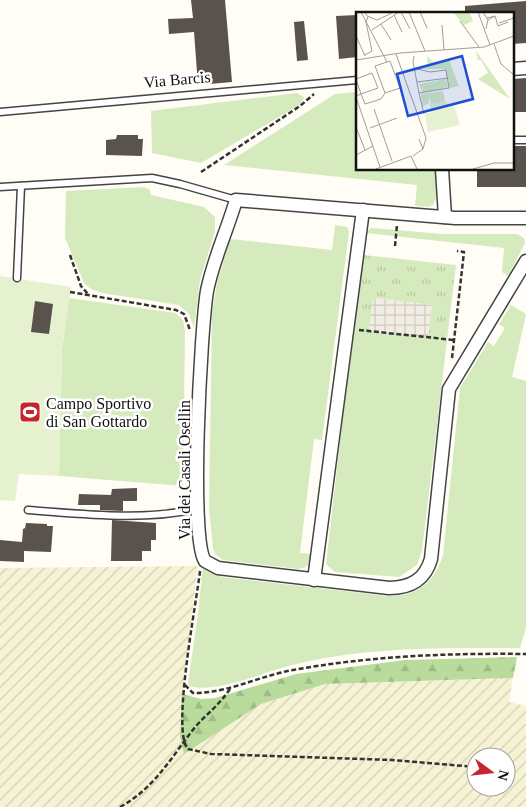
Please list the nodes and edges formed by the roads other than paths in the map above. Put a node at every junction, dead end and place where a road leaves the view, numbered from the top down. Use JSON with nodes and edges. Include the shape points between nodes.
{"nodes":[{"id":1,"x":356,"y":80,"type":"edge"},
{"id":2,"x":0,"y":112,"type":"edge"},
{"id":3,"x":442,"y":170,"type":"edge"},
{"id":4,"x":21,"y":186,"type":"junction"},
{"id":5,"x":0,"y":187,"type":"edge"},
{"id":6,"x":236,"y":200,"type":"junction"},
{"id":7,"x":363,"y":210,"type":"junction"},
{"id":8,"x":445,"y":217,"type":"junction"},
{"id":9,"x":526,"y":218,"type":"edge"},
{"id":10,"x":526,"y":261,"type":"edge"},
{"id":11,"x":17,"y":278,"type":"dead end"},
{"id":12,"x":196,"y":509,"type":"junction"},
{"id":13,"x":28,"y":510,"type":"dead end"},
{"id":14,"x":314,"y":580,"type":"junction"}],
"edges":[{"from":1,"to":2,"type":"lane","name":"Via Barcis"},
{"from":3,"to":8,"type":"street"},
{"from":4,"to":5,"type":"lane"},
{"from":4,"to":6,"type":"lane","via":[[152,178]]},
{"from":4,"to":11,"type":"lane"},
{"from":6,"to":7,"type":"street"},
{"from":6,"to":12,"type":"street","name":"Via dei Casali Osellin","via":[[212,272],[204,314]]},
{"from":7,"to":8,"type":"street"},
{"from":7,"to":14,"type":"street"},
{"from":8,"to":9,"type":"street"},
{"from":10,"to":14,"type":"street","via":[[449,390],[428,568],[412,584],[397,588]]},
{"from":12,"to":13,"type":"lane","via":[[134,516]]},
{"from":12,"to":14,"type":"street","name":"Via dei Casali Osellin","via":[[200,549],[203,558],[213,567]]}]}
